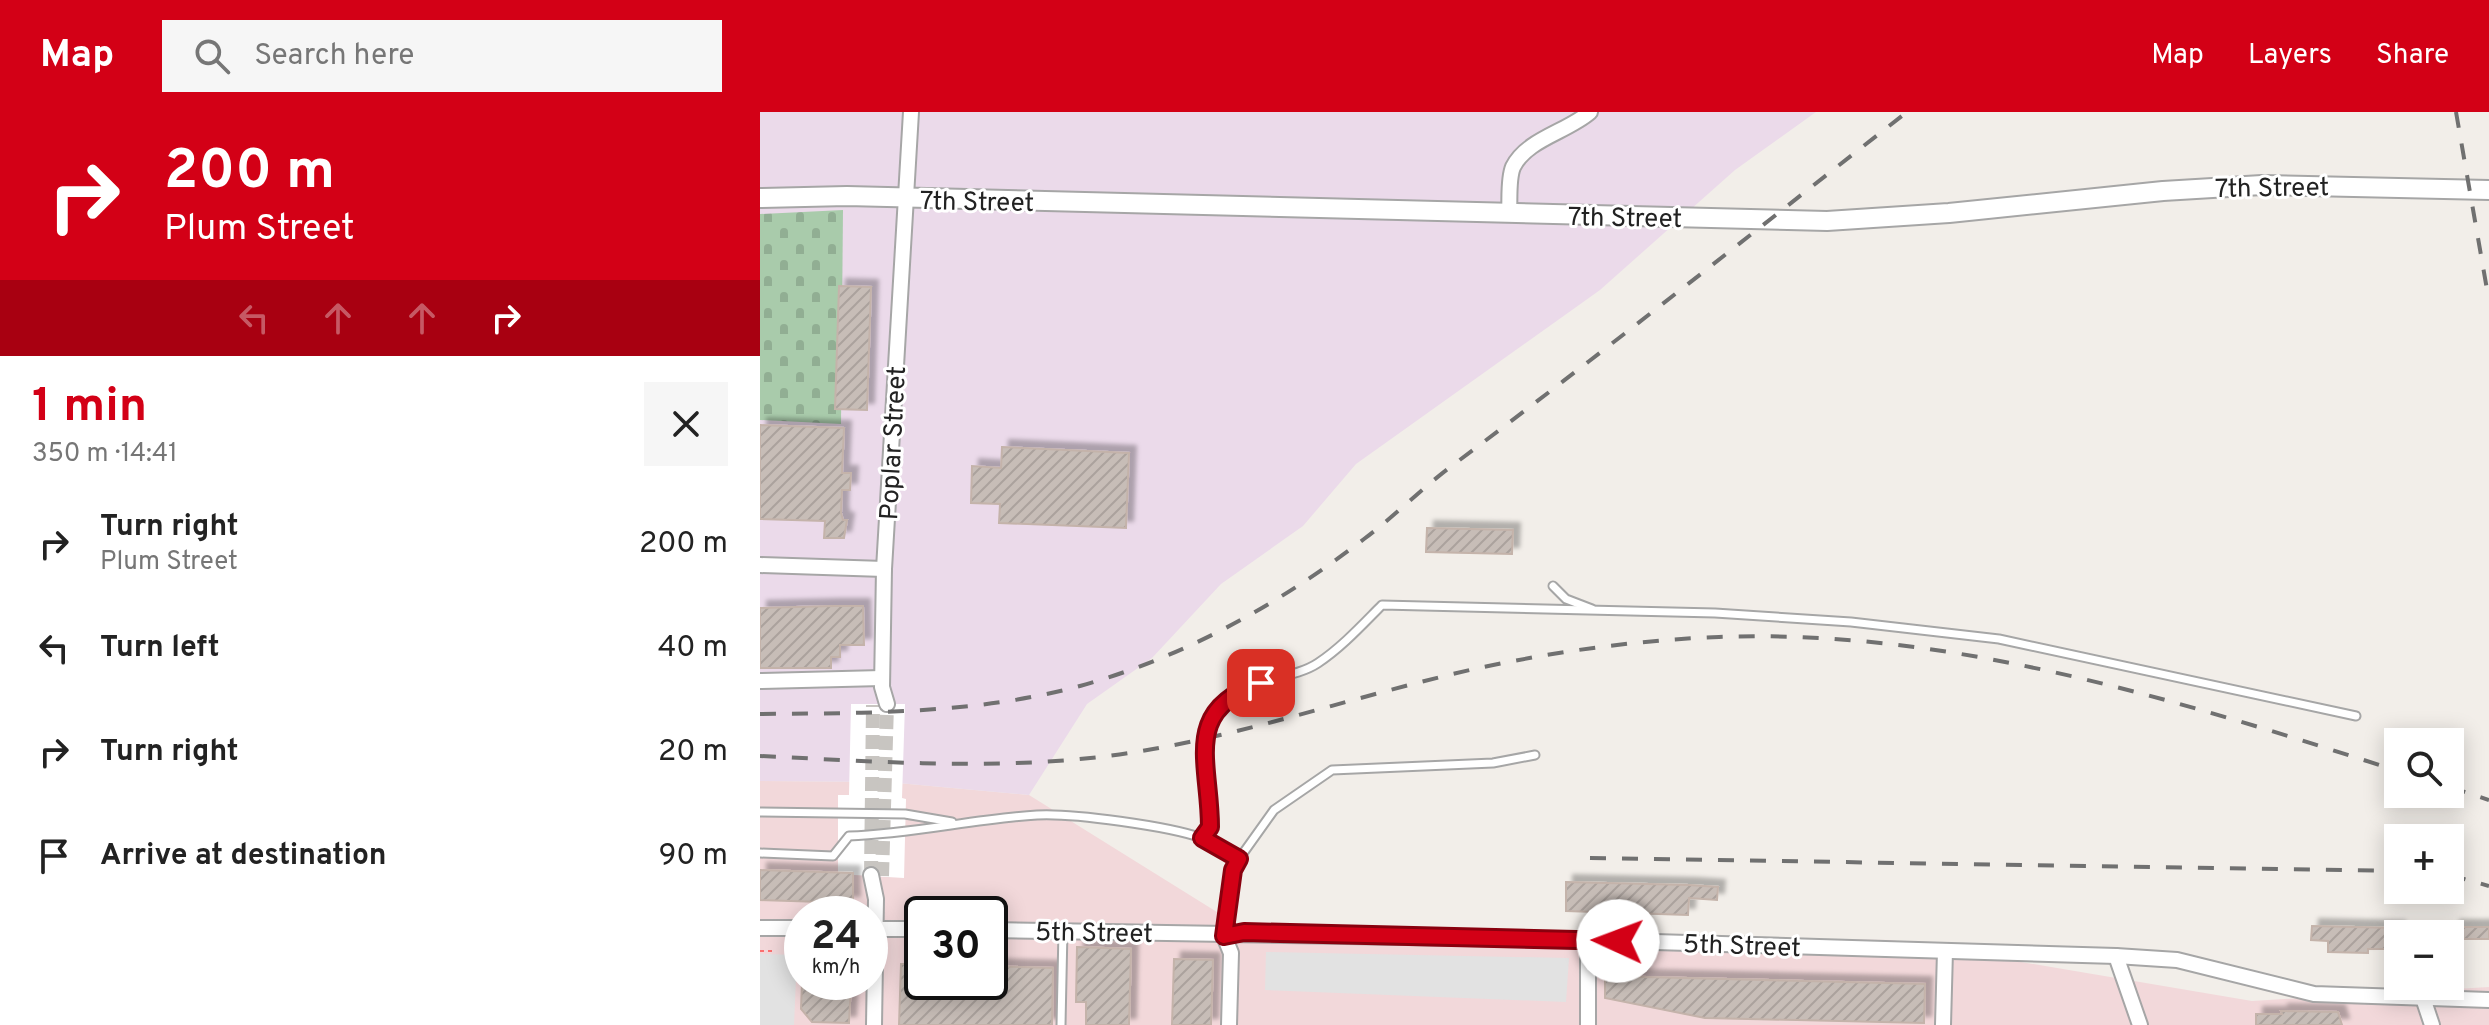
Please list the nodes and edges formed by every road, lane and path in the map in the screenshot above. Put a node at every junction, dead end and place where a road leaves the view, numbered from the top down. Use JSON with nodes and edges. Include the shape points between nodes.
{"nodes":[{"id":1,"x":911,"y":112,"type":"edge"},
{"id":2,"x":1590,"y":112,"type":"edge"},
{"id":3,"x":2489,"y":190,"type":"edge"},
{"id":4,"x":760,"y":198,"type":"edge"},
{"id":5,"x":906,"y":199,"type":"junction"},
{"id":6,"x":1509,"y":212,"type":"junction"},
{"id":7,"x":760,"y":565,"type":"edge"},
{"id":8,"x":884,"y":569,"type":"junction"},
{"id":9,"x":1553,"y":586,"type":"dead end"},
{"id":10,"x":1602,"y":612,"type":"junction"},
{"id":11,"x":760,"y":681,"type":"edge"},
{"id":12,"x":882,"y":682,"type":"junction"},
{"id":13,"x":880,"y":704,"type":"tunnel mouth"},
{"id":14,"x":2356,"y":716,"type":"dead end"},
{"id":15,"x":1535,"y":755,"type":"dead end"},
{"id":16,"x":760,"y":812,"type":"edge"},
{"id":17,"x":958,"y":823,"type":"junction"},
{"id":18,"x":1202,"y":838,"type":"junction"},
{"id":19,"x":760,"y":853,"type":"edge"},
{"id":20,"x":1239,"y":859,"type":"junction"},
{"id":21,"x":876,"y":875,"type":"tunnel mouth"},
{"id":22,"x":876,"y":896,"type":"edge"},
{"id":23,"x":760,"y":928,"type":"edge"},
{"id":24,"x":784,"y":928,"type":"edge"},
{"id":25,"x":1008,"y":930,"type":"edge"},
{"id":26,"x":1063,"y":930,"type":"junction"},
{"id":27,"x":1224,"y":936,"type":"junction"},
{"id":28,"x":1588,"y":940,"type":"junction"},
{"id":29,"x":760,"y":951,"type":"edge"},
{"id":30,"x":774,"y":951,"type":"dead end"},
{"id":31,"x":1945,"y":951,"type":"junction"},
{"id":32,"x":2116,"y":956,"type":"junction"},
{"id":33,"x":2384,"y":997,"type":"edge"},
{"id":34,"x":2464,"y":999,"type":"edge"},
{"id":35,"x":874,"y":1000,"type":"edge"},
{"id":36,"x":2424,"y":1000,"type":"edge"},
{"id":37,"x":2489,"y":1000,"type":"edge"},
{"id":38,"x":874,"y":1025,"type":"edge"},
{"id":39,"x":1061,"y":1025,"type":"edge"},
{"id":40,"x":1229,"y":1025,"type":"edge"},
{"id":41,"x":1588,"y":1025,"type":"edge"},
{"id":42,"x":1943,"y":1025,"type":"edge"},
{"id":43,"x":2140,"y":1025,"type":"edge"},
{"id":44,"x":2432,"y":1025,"type":"edge"}],
"edges":[{"from":1,"to":5,"type":"street","name":"Poplar Street"},
{"from":2,"to":6,"type":"street","via":[[1527,149],[1512,169]]},
{"from":3,"to":6,"type":"street","name":"7th Street","via":[[2248,186],[1827,221]]},
{"from":4,"to":5,"type":"street","name":"7th Street"},
{"from":5,"to":6,"type":"street","name":"7th Street"},
{"from":5,"to":8,"type":"street","name":"Poplar Street"},
{"from":7,"to":8,"type":"street"},
{"from":8,"to":12,"type":"street","name":"Poplar Street"},
{"from":9,"to":10,"type":"lane","via":[[1566,599]]},
{"from":10,"to":14,"type":"lane","via":[[1805,619],[1999,639]]},
{"from":10,"to":18,"type":"lane","via":[[1382,605],[1315,666],[1235,692],[1219,705],[1209,718],[1205,739],[1210,827]]},
{"from":11,"to":12,"type":"street"},
{"from":12,"to":13,"type":"street","name":"Poplar Street"},
{"from":15,"to":20,"type":"lane","via":[[1493,763],[1332,770],[1274,810]]},
{"from":16,"to":17,"type":"lane","via":[[905,814]]},
{"from":17,"to":18,"type":"lane","via":[[1041,815]]},
{"from":17,"to":19,"type":"lane","via":[[905,835],[849,836],[833,856]]},
{"from":18,"to":20,"type":"lane"},
{"from":20,"to":27,"type":"street"},
{"from":21,"to":22,"type":"street"},
{"from":23,"to":24,"type":"street"},
{"from":25,"to":26,"type":"street","name":"5th Street"},
{"from":26,"to":27,"type":"street","name":"5th Street"},
{"from":26,"to":39,"type":"lane"},
{"from":27,"to":28,"type":"street","name":"5th Street","via":[[1244,932]]},
{"from":27,"to":40,"type":"street","via":[[1231,953]]},
{"from":28,"to":31,"type":"street","name":"5th Street"},
{"from":28,"to":41,"type":"street"},
{"from":29,"to":30,"type":"path"},
{"from":31,"to":32,"type":"street","name":"5th Street"},
{"from":31,"to":42,"type":"street"},
{"from":32,"to":33,"type":"street","name":"5th Street","via":[[2177,960],[2314,994]]},
{"from":32,"to":43,"type":"street"},
{"from":34,"to":37,"type":"street","name":"5th Street"},
{"from":35,"to":38,"type":"street"},
{"from":36,"to":44,"type":"street"}]}
